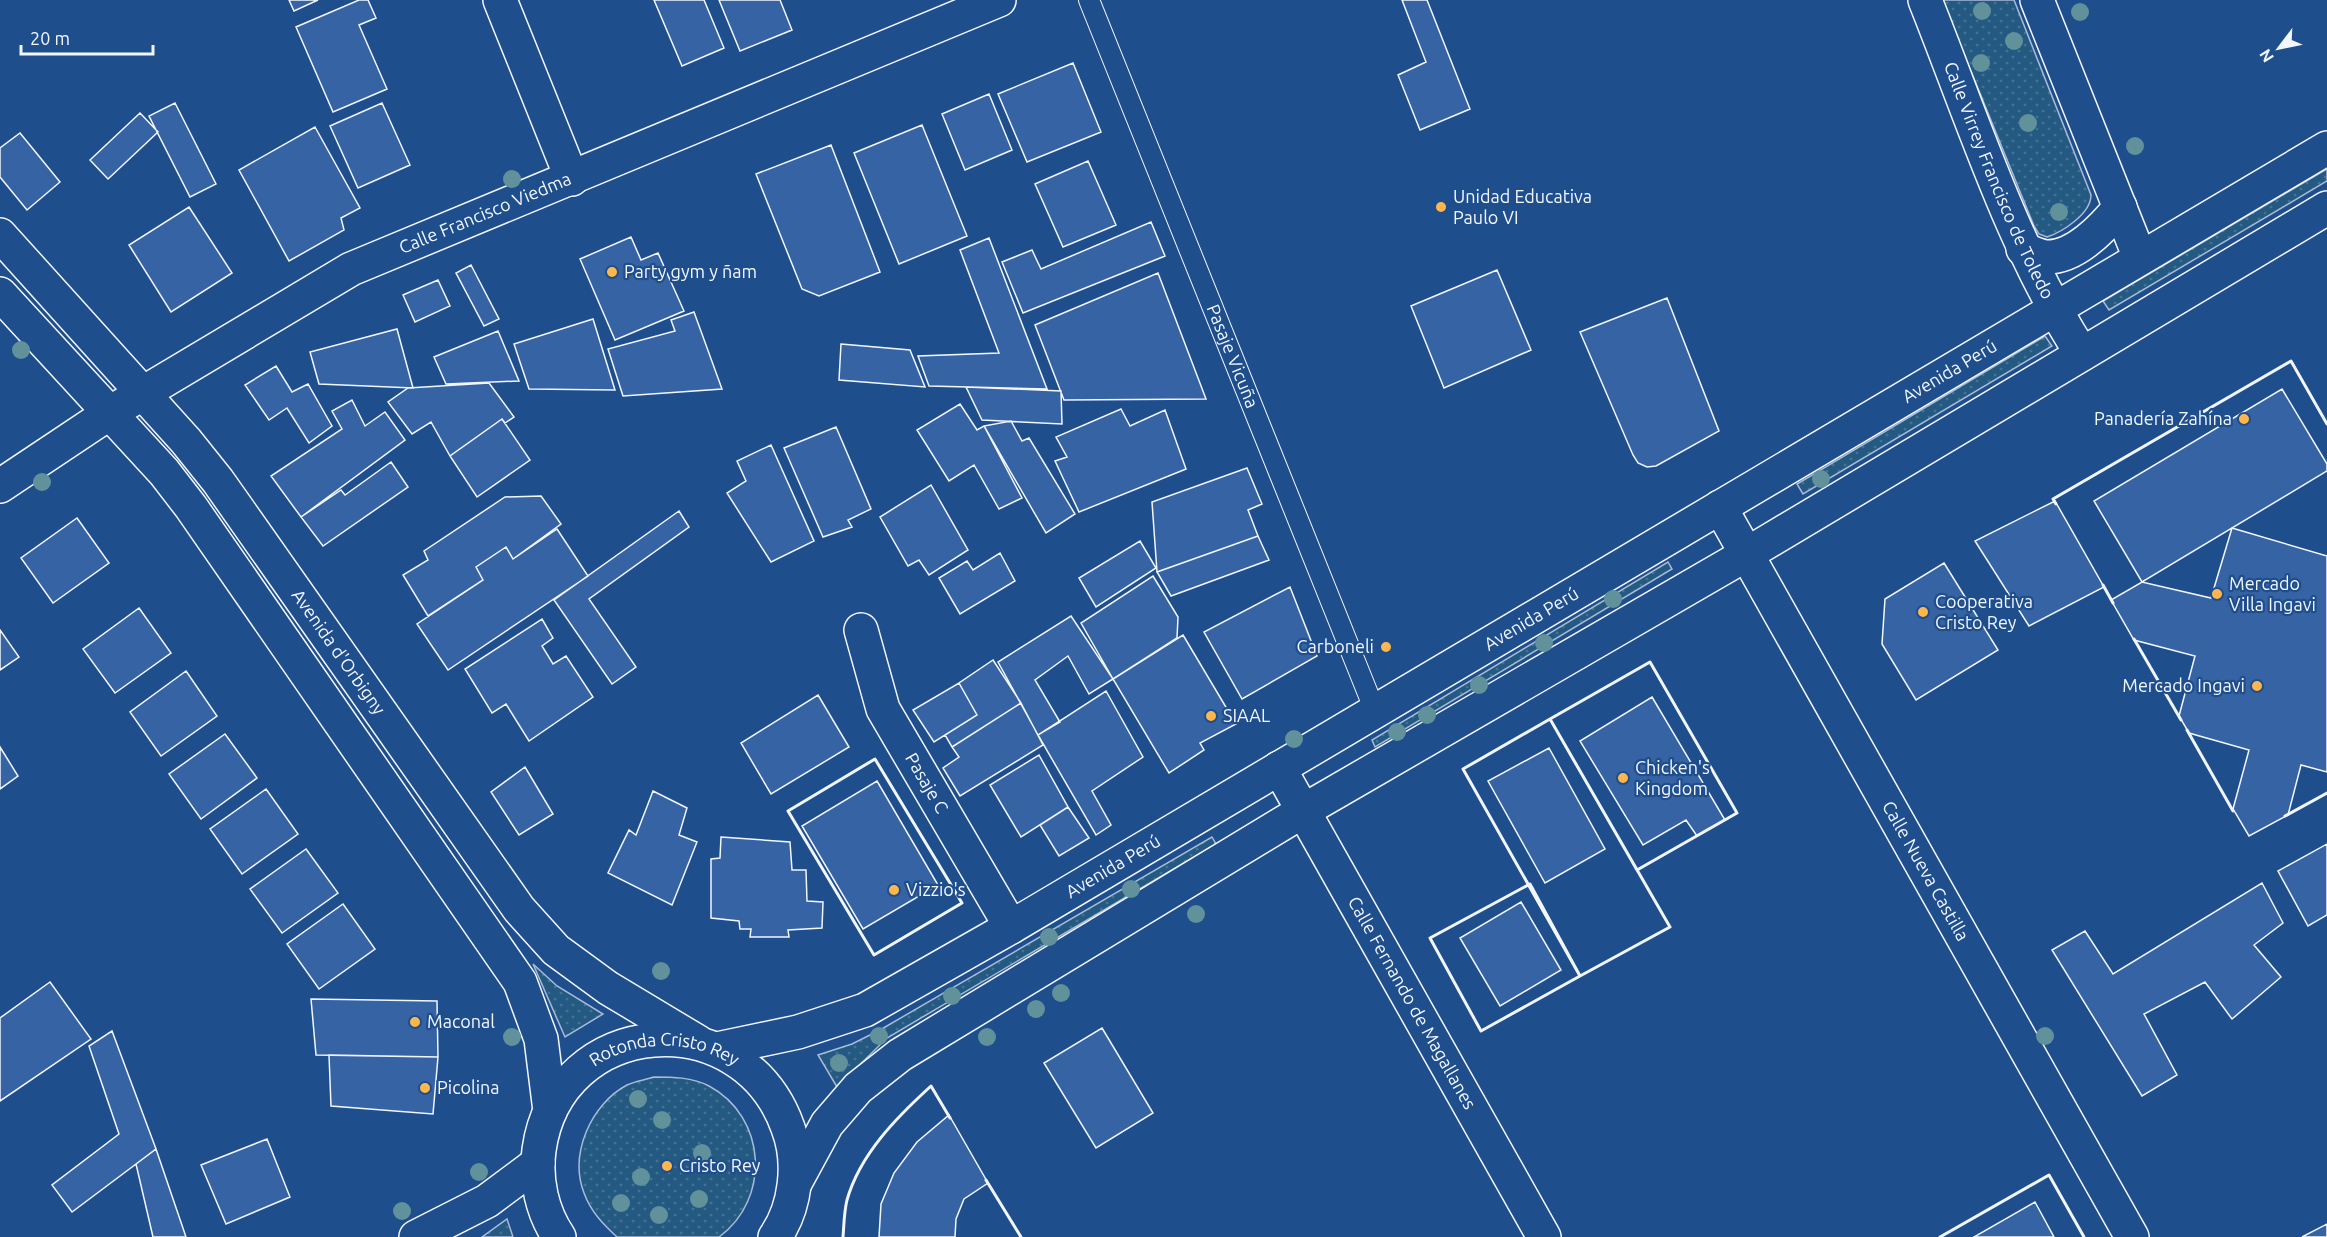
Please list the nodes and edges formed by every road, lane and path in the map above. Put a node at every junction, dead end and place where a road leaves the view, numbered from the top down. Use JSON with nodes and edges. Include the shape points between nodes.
{"nodes":[{"id":1,"x":500,"y":0,"type":"edge"},
{"id":2,"x":999,"y":0,"type":"edge"},
{"id":3,"x":1089,"y":0,"type":"edge"},
{"id":4,"x":1925,"y":0,"type":"edge"},
{"id":5,"x":2037,"y":0,"type":"edge"},
{"id":6,"x":2327,"y":148,"type":"edge"},
{"id":7,"x":572,"y":178,"type":"junction"},
{"id":8,"x":2120,"y":207,"type":"junction"},
{"id":9,"x":2327,"y":207,"type":"edge"},
{"id":10,"x":0,"y":235,"type":"edge"},
{"id":11,"x":2023,"y":249,"type":"junction"},
{"id":12,"x":2140,"y":258,"type":"junction"},
{"id":13,"x":0,"y":294,"type":"edge"},
{"id":14,"x":2053,"y":310,"type":"junction"},
{"id":15,"x":2082,"y":354,"type":"junction"},
{"id":16,"x":144,"y":394,"type":"junction"},
{"id":17,"x":108,"y":414,"type":"junction"},
{"id":18,"x":0,"y":486,"type":"edge"},
{"id":19,"x":1720,"y":507,"type":"junction"},
{"id":20,"x":1747,"y":554,"type":"junction"},
{"id":21,"x":861,"y":630,"type":"dead end"},
{"id":22,"x":1375,"y":711,"type":"junction"},
{"id":23,"x":1279,"y":768,"type":"junction"},
{"id":24,"x":1303,"y":811,"type":"junction"},
{"id":25,"x":1011,"y":927,"type":"junction"},
{"id":26,"x":707,"y":1046,"type":"junction"},
{"id":27,"x":550,"y":1111,"type":"junction"},
{"id":28,"x":538,"y":1163,"type":"junction"},
{"id":29,"x":795,"y":1182,"type":"junction"},
{"id":30,"x":416,"y":1237,"type":"edge"},
{"id":31,"x":559,"y":1237,"type":"edge"},
{"id":32,"x":775,"y":1237,"type":"edge"},
{"id":33,"x":1544,"y":1237,"type":"edge"},
{"id":34,"x":2132,"y":1237,"type":"edge"}],
"edges":[{"from":1,"to":7,"type":"main road"},
{"from":2,"to":7,"type":"main road","name":"Calle Francisco Viedma"},
{"from":3,"to":22,"type":"lane","name":"Pasaje Vicuña"},
{"from":4,"to":11,"type":"main road","name":"Calle Virrey Francisco de Toledo"},
{"from":5,"to":8,"type":"main road"},
{"from":6,"to":12,"type":"main road","name":"Avenida Perú"},
{"from":7,"to":16,"type":"main road","name":"Calle Francisco Viedma","via":[[351,269]]},
{"from":8,"to":11,"type":"main road","via":[[2099,232],[2075,248],[2047,257]]},
{"from":8,"to":12,"type":"main road"},
{"from":9,"to":15,"type":"main road"},
{"from":10,"to":16,"type":"main road","name":"Avenida d'Orbigny"},
{"from":11,"to":14,"type":"main road","name":"Calle Virrey Francisco de Toledo"},
{"from":12,"to":14,"type":"main road","name":"Avenida Perú"},
{"from":13,"to":17,"type":"main road","name":"Avenida d'Orbigny"},
{"from":14,"to":15,"type":"main road","name":"Calle Virrey Francisco de Toledo"},
{"from":14,"to":19,"type":"main road","name":"Avenida Perú"},
{"from":15,"to":20,"type":"main road"},
{"from":16,"to":17,"type":"main road","name":"Calle Francisco Viedma"},
{"from":16,"to":26,"type":"main road","name":"Avenida d'Orbigny","via":[[218,481],[519,909],[556,950],[609,988]]},
{"from":17,"to":18,"type":"main road","name":"Calle Francisco Viedma"},
{"from":17,"to":27,"type":"main road","name":"Avenida d'Orbigny","via":[[164,472],[191,507],[520,982],[541,1039]]},
{"from":19,"to":20,"type":"main road","name":"Calle Nueva Castilla"},
{"from":19,"to":22,"type":"main road","name":"Avenida Perú"},
{"from":20,"to":24,"type":"main road"},
{"from":20,"to":34,"type":"main road","name":"Calle Nueva Castilla"},
{"from":21,"to":25,"type":"main road","name":"Pasaje C","via":[[883,710]]},
{"from":22,"to":23,"type":"main road","name":"Avenida Perú"},
{"from":23,"to":24,"type":"main road","name":"Calle Fernando de Magallanes"},
{"from":23,"to":25,"type":"main road","name":"Avenida Perú"},
{"from":24,"to":29,"type":"main road","via":[[900,1055],[858,1088],[827,1124]]},
{"from":24,"to":33,"type":"main road","name":"Calle Fernando de Magallanes"},
{"from":25,"to":26,"type":"main road","name":"Avenida Perú","via":[[865,1010],[798,1032]]},
{"from":26,"to":27,"type":"main road","name":"Rotonda Cristo Rey","via":[[654,1039],[612,1050],[576,1075]]},
{"from":26,"to":29,"type":"main road","name":"Rotonda Cristo Rey","via":[[738,1061],[772,1094],[791,1136]]},
{"from":27,"to":28,"type":"main road","name":"Rotonda Cristo Rey"},
{"from":28,"to":30,"type":"main road","via":[[487,1201]]},
{"from":28,"to":31,"type":"main road","name":"Rotonda Cristo Rey","via":[[538,1185]]},
{"from":29,"to":32,"type":"main road","name":"Rotonda Cristo Rey"}]}
